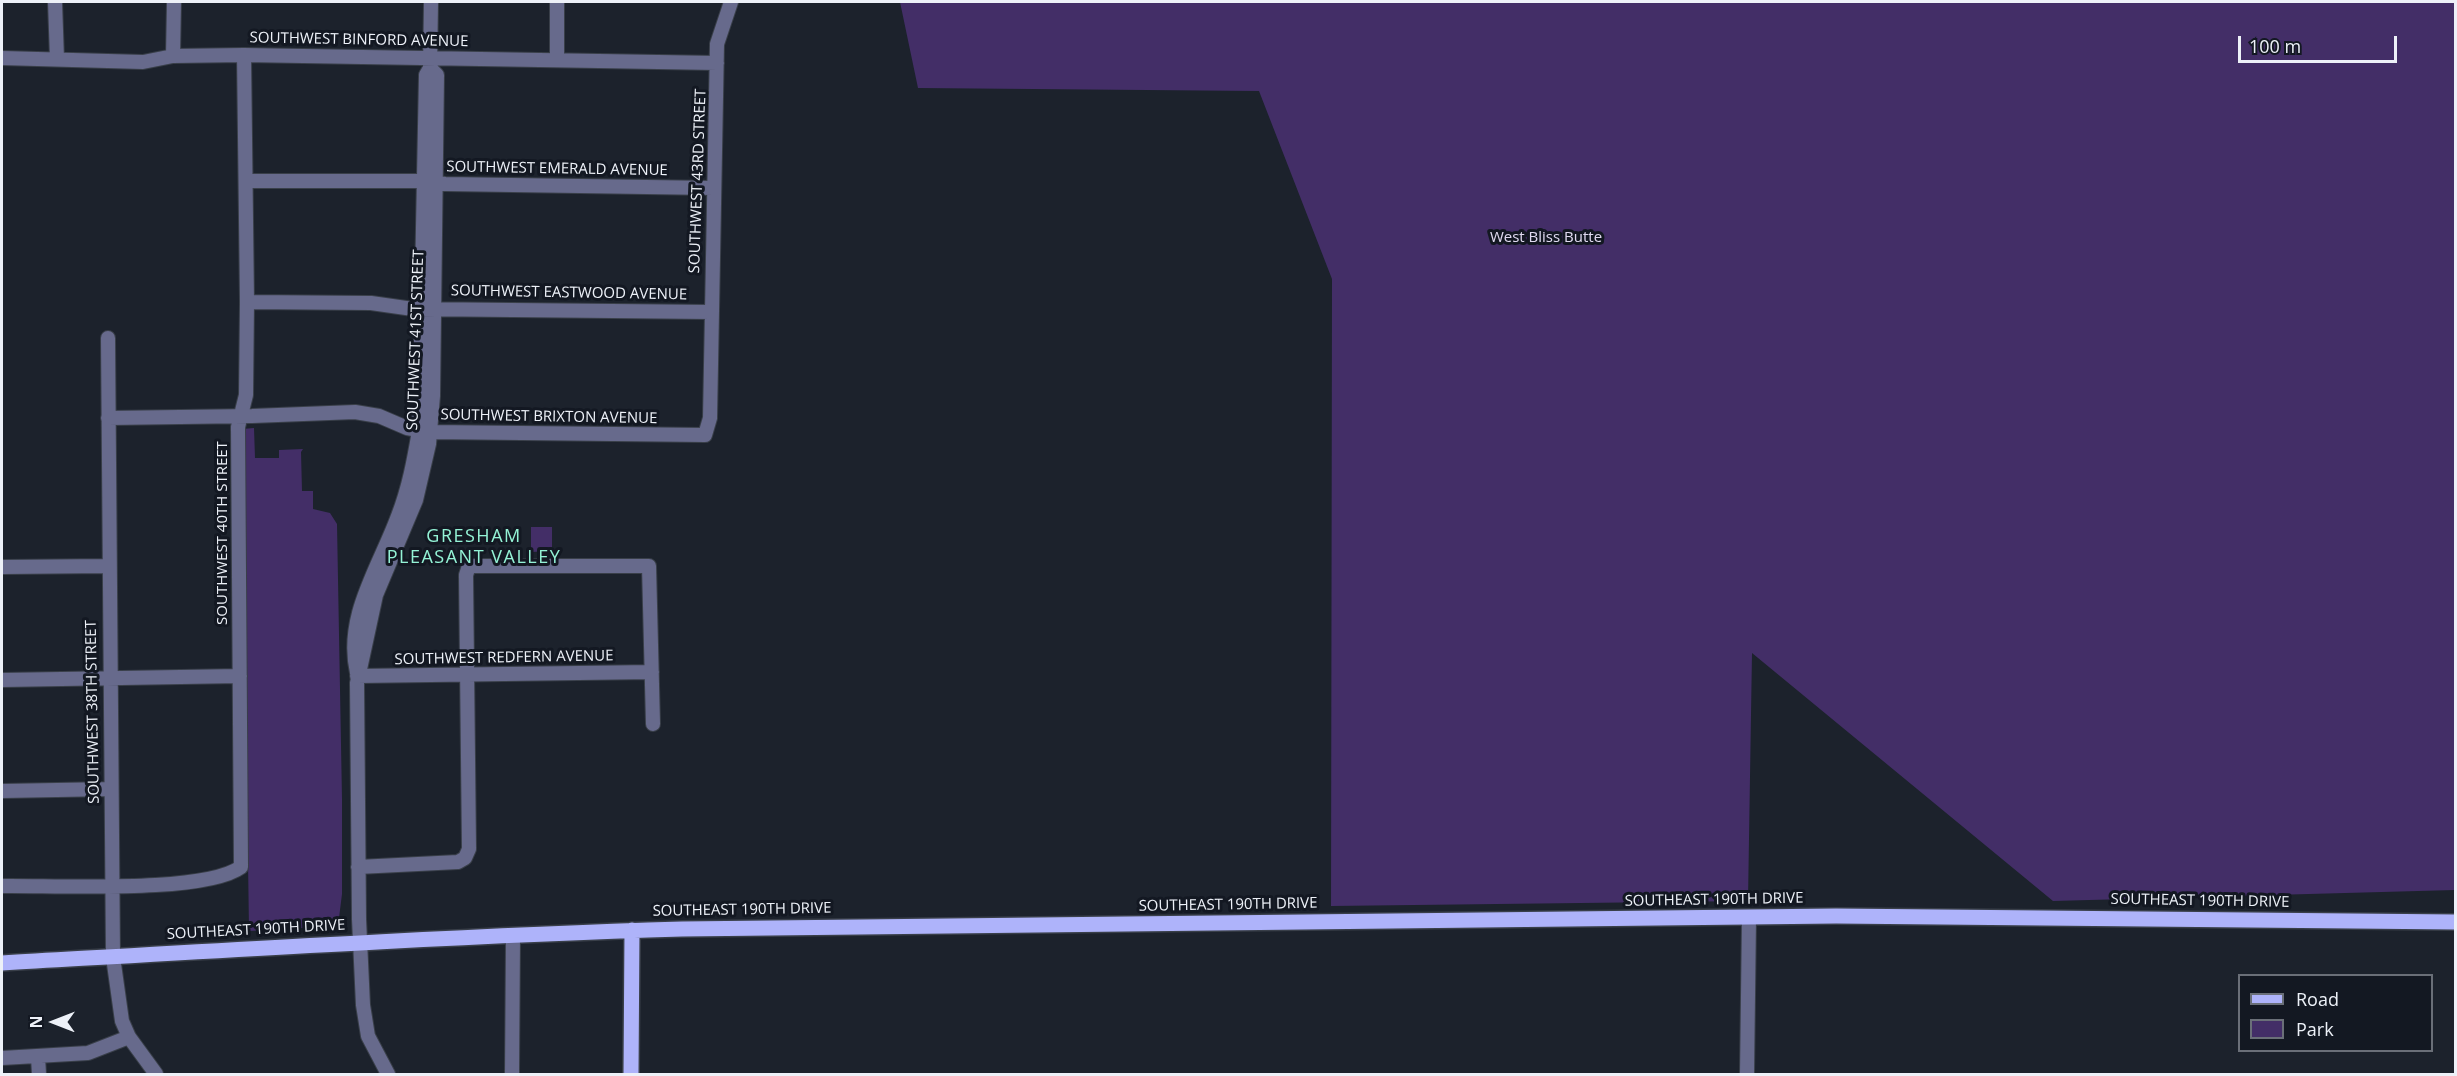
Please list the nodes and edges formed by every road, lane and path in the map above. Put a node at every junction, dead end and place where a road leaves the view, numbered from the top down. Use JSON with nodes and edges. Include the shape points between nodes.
{"nodes":[{"id":1,"x":55,"y":2,"type":"edge"},
{"id":2,"x":174,"y":2,"type":"edge"},
{"id":3,"x":431,"y":2,"type":"edge"},
{"id":4,"x":557,"y":2,"type":"edge"},
{"id":5,"x":730,"y":2,"type":"edge"},
{"id":6,"x":244,"y":55,"type":"junction"},
{"id":7,"x":173,"y":56,"type":"junction"},
{"id":8,"x":2,"y":58,"type":"edge"},
{"id":9,"x":57,"y":59,"type":"junction"},
{"id":10,"x":557,"y":60,"type":"junction"},
{"id":11,"x":717,"y":63,"type":"junction"},
{"id":12,"x":431,"y":64,"type":"junction"},
{"id":13,"x":246,"y":181,"type":"junction"},
{"id":14,"x":430,"y":182,"type":"junction"},
{"id":15,"x":713,"y":188,"type":"junction"},
{"id":16,"x":247,"y":302,"type":"junction"},
{"id":17,"x":429,"y":308,"type":"junction"},
{"id":18,"x":711,"y":312,"type":"junction"},
{"id":19,"x":108,"y":338,"type":"dead end"},
{"id":20,"x":242,"y":414,"type":"junction"},
{"id":21,"x":108,"y":418,"type":"junction"},
{"id":22,"x":424,"y":432,"type":"junction"},
{"id":23,"x":705,"y":435,"type":"joint"},
{"id":24,"x":108,"y":566,"type":"junction"},
{"id":25,"x":2,"y":567,"type":"edge"},
{"id":26,"x":652,"y":672,"type":"junction"},
{"id":27,"x":467,"y":675,"type":"junction"},
{"id":28,"x":240,"y":676,"type":"junction"},
{"id":29,"x":357,"y":676,"type":"junction"},
{"id":30,"x":109,"y":679,"type":"junction"},
{"id":31,"x":2,"y":680,"type":"edge"},
{"id":32,"x":653,"y":724,"type":"dead end"},
{"id":33,"x":111,"y":789,"type":"junction"},
{"id":34,"x":2,"y":790,"type":"edge"},
{"id":35,"x":358,"y":867,"type":"junction"},
{"id":36,"x":112,"y":885,"type":"junction"},
{"id":37,"x":2,"y":886,"type":"edge"},
{"id":38,"x":1749,"y":918,"type":"junction"},
{"id":39,"x":2456,"y":922,"type":"edge"},
{"id":40,"x":632,"y":930,"type":"junction"},
{"id":41,"x":513,"y":937,"type":"junction"},
{"id":42,"x":360,"y":942,"type":"junction"},
{"id":43,"x":113,"y":957,"type":"junction"},
{"id":44,"x":2,"y":963,"type":"edge"},
{"id":45,"x":129,"y":1037,"type":"junction"},
{"id":46,"x":38,"y":1056,"type":"junction"},
{"id":47,"x":2,"y":1058,"type":"edge"},
{"id":48,"x":39,"y":1074,"type":"edge"},
{"id":49,"x":156,"y":1074,"type":"edge"},
{"id":50,"x":388,"y":1074,"type":"edge"},
{"id":51,"x":512,"y":1074,"type":"edge"},
{"id":52,"x":631,"y":1074,"type":"edge"},
{"id":53,"x":1747,"y":1074,"type":"edge"}],
"edges":[{"from":1,"to":9,"type":"street"},
{"from":2,"to":7,"type":"street"},
{"from":3,"to":12,"type":"street","name":"SOUTHWEST 41ST STREET"},
{"from":4,"to":10,"type":"street"},
{"from":5,"to":11,"type":"street","name":"SOUTHWEST 43RD STREET","via":[[717,44]]},
{"from":6,"to":7,"type":"street","name":"SOUTHWEST BINFORD AVENUE"},
{"from":6,"to":12,"type":"street","name":"SOUTHWEST BINFORD AVENUE"},
{"from":6,"to":13,"type":"street","name":"SOUTHWEST 40TH STREET"},
{"from":7,"to":9,"type":"street","name":"SOUTHWEST BINFORD AVENUE","via":[[143,62]]},
{"from":8,"to":9,"type":"street","name":"SOUTHWEST BINFORD AVENUE"},
{"from":10,"to":11,"type":"street","name":"SOUTHWEST BINFORD AVENUE"},
{"from":10,"to":12,"type":"street","name":"SOUTHWEST BINFORD AVENUE"},
{"from":11,"to":15,"type":"street","name":"SOUTHWEST 43RD STREET"},
{"from":12,"to":14,"type":"street","name":"SOUTHWEST 41ST STREET","via":[[426,75]]},
{"from":13,"to":14,"type":"street","name":"SOUTHWEST EMERALD AVENUE"},
{"from":13,"to":16,"type":"street","name":"SOUTHWEST 40TH STREET"},
{"from":14,"to":15,"type":"street","name":"SOUTHWEST EMERALD AVENUE"},
{"from":14,"to":17,"type":"street","name":"SOUTHWEST 41ST STREET"},
{"from":15,"to":18,"type":"street","name":"SOUTHWEST 43RD STREET"},
{"from":16,"to":17,"type":"street","name":"SOUTHWEST EASTWOOD AVENUE","via":[[371,303]]},
{"from":16,"to":20,"type":"street","name":"SOUTHWEST 40TH STREET","via":[[246,395]]},
{"from":17,"to":18,"type":"street","name":"SOUTHWEST EASTWOOD AVENUE"},
{"from":17,"to":22,"type":"street","name":"SOUTHWEST 41ST STREET"},
{"from":18,"to":23,"type":"street","name":"SOUTHWEST 43RD STREET","via":[[710,418]]},
{"from":19,"to":21,"type":"street","name":"SOUTHWEST 38TH STREET"},
{"from":20,"to":21,"type":"street","name":"SOUTHWEST BRIXTON AVENUE"},
{"from":20,"to":22,"type":"street","name":"SOUTHWEST BRIXTON AVENUE","via":[[355,412]]},
{"from":20,"to":28,"type":"street","name":"SOUTHWEST 40TH STREET","via":[[238,427]]},
{"from":21,"to":24,"type":"street","name":"SOUTHWEST 38TH STREET"},
{"from":22,"to":23,"type":"street","name":"SOUTHWEST BRIXTON AVENUE"},
{"from":22,"to":29,"type":"street","name":"SOUTHWEST 41ST STREET","via":[[403,501],[358,615],[352,654]]},
{"from":24,"to":25,"type":"street"},
{"from":24,"to":30,"type":"street","name":"SOUTHWEST 38TH STREET"},
{"from":26,"to":27,"type":"street","name":"SOUTHWEST REDFERN AVENUE"},
{"from":26,"to":27,"type":"street","via":[[649,566],[495,565],[467,567]]},
{"from":26,"to":32,"type":"street"},
{"from":27,"to":29,"type":"street","name":"SOUTHWEST REDFERN AVENUE"},
{"from":27,"to":35,"type":"street","via":[[469,849],[465,858],[458,862]]},
{"from":28,"to":30,"type":"street"},
{"from":28,"to":36,"type":"street","name":"SOUTHWEST 40TH STREET","via":[[241,867],[206,881]]},
{"from":29,"to":35,"type":"street","name":"SOUTHWEST 41ST STREET"},
{"from":30,"to":31,"type":"street"},
{"from":30,"to":33,"type":"street","name":"SOUTHWEST 38TH STREET"},
{"from":33,"to":34,"type":"street"},
{"from":33,"to":36,"type":"street","name":"SOUTHWEST 38TH STREET"},
{"from":35,"to":42,"type":"street","name":"SOUTHWEST 41ST STREET"},
{"from":36,"to":37,"type":"street"},
{"from":36,"to":43,"type":"street","name":"SOUTHWEST 38TH STREET"},
{"from":38,"to":39,"type":"main road","name":"SOUTHEAST 190TH DRIVE"},
{"from":38,"to":40,"type":"main road","name":"SOUTHEAST 190TH DRIVE"},
{"from":38,"to":53,"type":"street"},
{"from":40,"to":41,"type":"main road","name":"SOUTHEAST 190TH DRIVE"},
{"from":40,"to":52,"type":"main road"},
{"from":41,"to":42,"type":"main road","name":"SOUTHEAST 190TH DRIVE"},
{"from":41,"to":51,"type":"street"},
{"from":42,"to":43,"type":"main road","name":"SOUTHEAST 190TH DRIVE"},
{"from":42,"to":50,"type":"street","name":"SOUTHWEST 41ST STREET","via":[[366,1026]]},
{"from":43,"to":44,"type":"main road","name":"SOUTHEAST 190TH DRIVE"},
{"from":43,"to":45,"type":"street","name":"SOUTHWEST 38TH STREET","via":[[117,1003]]},
{"from":45,"to":46,"type":"street","via":[[88,1053]]},
{"from":45,"to":49,"type":"street","name":"SOUTHWEST 38TH STREET"},
{"from":46,"to":47,"type":"street"},
{"from":46,"to":48,"type":"street"}]}
